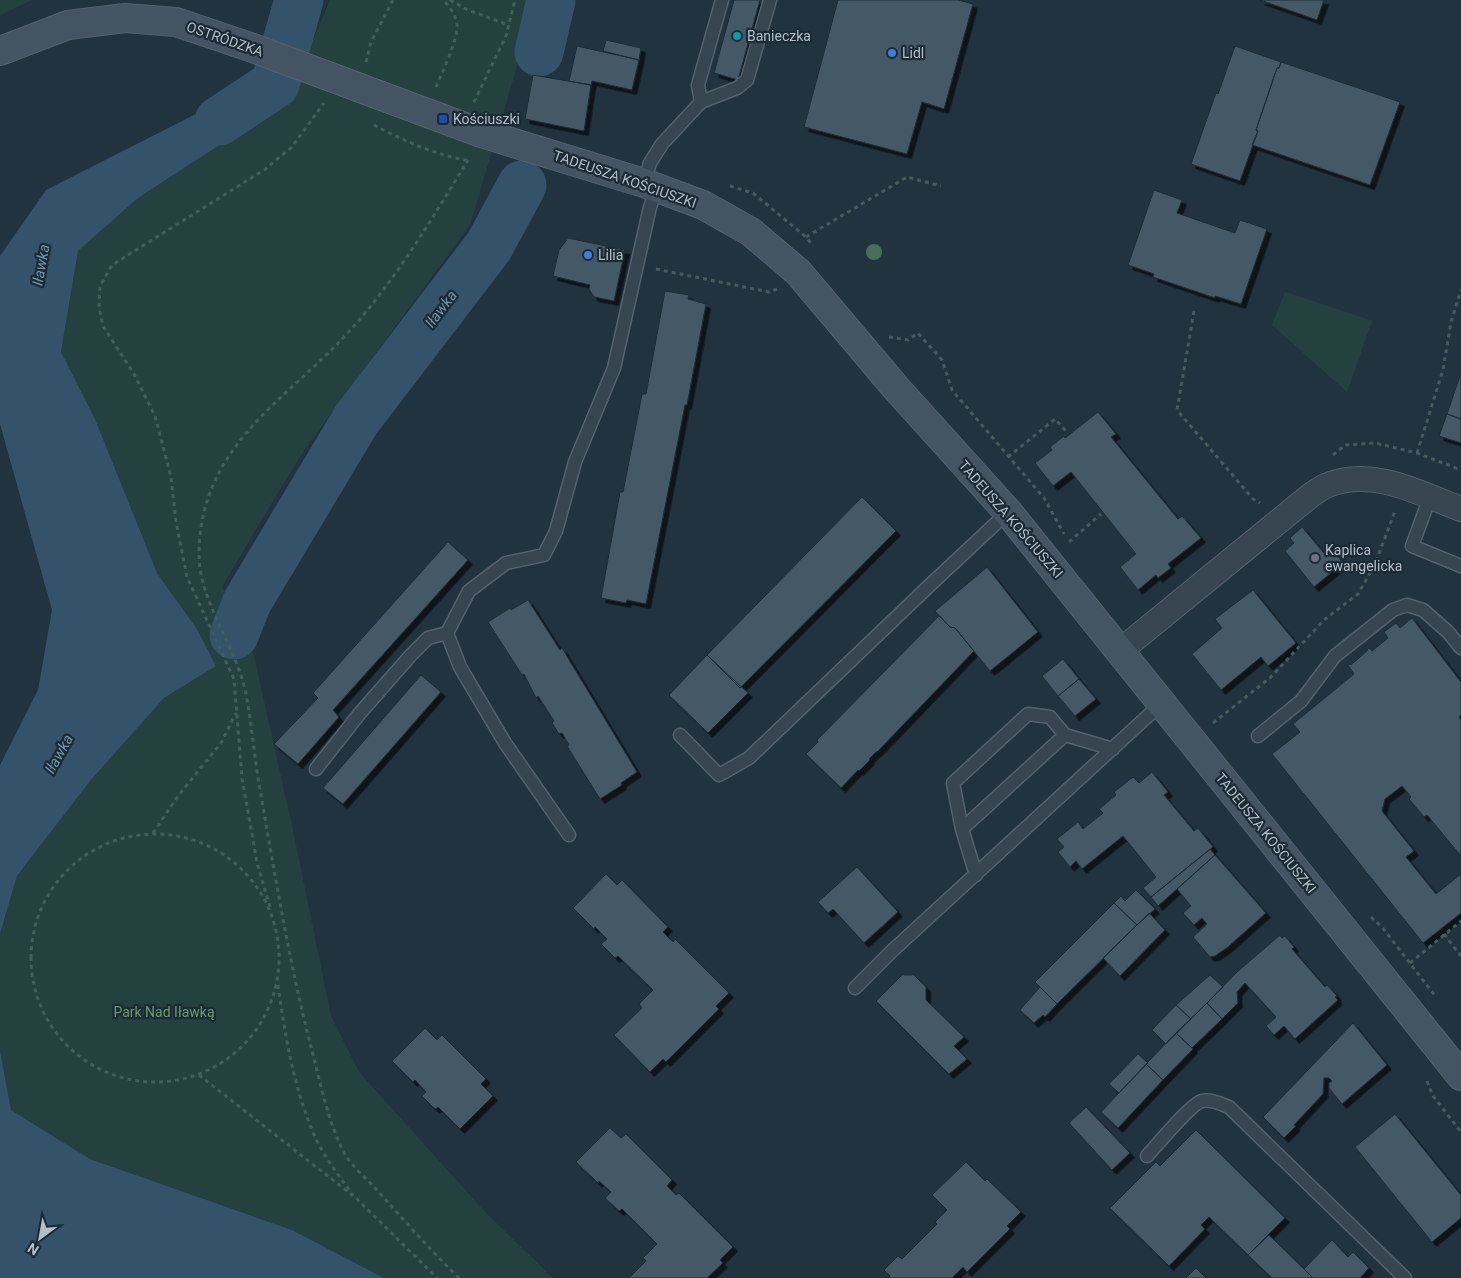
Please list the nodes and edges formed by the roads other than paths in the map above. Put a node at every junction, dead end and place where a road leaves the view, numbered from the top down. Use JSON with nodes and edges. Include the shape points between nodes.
{"nodes":[{"id":1,"x":722,"y":0,"type":"edge"},
{"id":2,"x":770,"y":0,"type":"edge"},
{"id":3,"x":125,"y":9,"type":"edge"},
{"id":4,"x":0,"y":51,"type":"edge"},
{"id":5,"x":701,"y":102,"type":"junction"},
{"id":6,"x":435,"y":116,"type":"joint"},
{"id":7,"x":651,"y":186,"type":"junction"},
{"id":8,"x":1427,"y":504,"type":"junction"},
{"id":9,"x":1461,"y":509,"type":"edge"},
{"id":10,"x":1008,"y":512,"type":"junction"},
{"id":11,"x":1461,"y":566,"type":"edge"},
{"id":12,"x":447,"y":633,"type":"junction"},
{"id":13,"x":1461,"y":648,"type":"edge"},
{"id":14,"x":1120,"y":651,"type":"junction"},
{"id":15,"x":1162,"y":703,"type":"junction"},
{"id":16,"x":680,"y":734,"type":"dead end"},
{"id":17,"x":1064,"y":735,"type":"junction"},
{"id":18,"x":1258,"y":736,"type":"dead end"},
{"id":19,"x":1113,"y":749,"type":"junction"},
{"id":20,"x":316,"y":769,"type":"dead end"},
{"id":21,"x":962,"y":829,"type":"junction"},
{"id":22,"x":569,"y":835,"type":"dead end"},
{"id":23,"x":976,"y":875,"type":"junction"},
{"id":24,"x":855,"y":988,"type":"dead end"},
{"id":25,"x":1460,"y":1072,"type":"edge"},
{"id":26,"x":1147,"y":1156,"type":"dead end"},
{"id":27,"x":1405,"y":1278,"type":"edge"}],
"edges":[{"from":1,"to":5,"type":"lane","via":[[698,85]]},
{"from":2,"to":5,"type":"lane","via":[[747,80],[737,88]]},
{"from":3,"to":4,"type":"main road","name":"OSTRÓDZKA","via":[[68,25]]},
{"from":3,"to":6,"type":"main road","name":"OSTRÓDZKA","via":[[254,48]]},
{"from":5,"to":7,"type":"lane","via":[[662,144],[650,163]]},
{"from":6,"to":7,"type":"main road","name":"TADEUSZA KOŚCIUSZKI"},
{"from":7,"to":10,"type":"main road","name":"TADEUSZA KOŚCIUSZKI","via":[[703,205],[751,232],[798,272],[896,388]]},
{"from":7,"to":12,"type":"lane","via":[[650,207],[614,368],[575,462],[556,531],[544,555],[506,563],[469,591]]},
{"from":8,"to":9,"type":"street"},
{"from":8,"to":11,"type":"lane","via":[[1412,546]]},
{"from":8,"to":14,"type":"street","via":[[1399,485],[1374,479],[1353,479],[1328,485],[1311,495]]},
{"from":10,"to":14,"type":"main road","name":"TADEUSZA KOŚCIUSZKI"},
{"from":10,"to":16,"type":"lane","via":[[750,758],[719,775]]},
{"from":12,"to":20,"type":"lane","via":[[428,638],[411,655]]},
{"from":12,"to":22,"type":"lane","via":[[460,667],[505,743]]},
{"from":13,"to":18,"type":"lane","via":[[1423,610],[1407,605],[1393,610],[1336,656],[1301,701]]},
{"from":14,"to":15,"type":"main road","name":"TADEUSZA KOŚCIUSZKI"},
{"from":15,"to":19,"type":"lane"},
{"from":15,"to":25,"type":"main road","name":"TADEUSZA KOŚCIUSZKI"},
{"from":17,"to":19,"type":"lane"},
{"from":17,"to":21,"type":"lane"},
{"from":17,"to":21,"type":"lane","via":[[1050,717],[1028,714],[953,783]]},
{"from":19,"to":23,"type":"lane"},
{"from":21,"to":23,"type":"lane"},
{"from":23,"to":24,"type":"lane"},
{"from":26,"to":27,"type":"lane","via":[[1202,1101],[1215,1101],[1229,1107]]}]}
